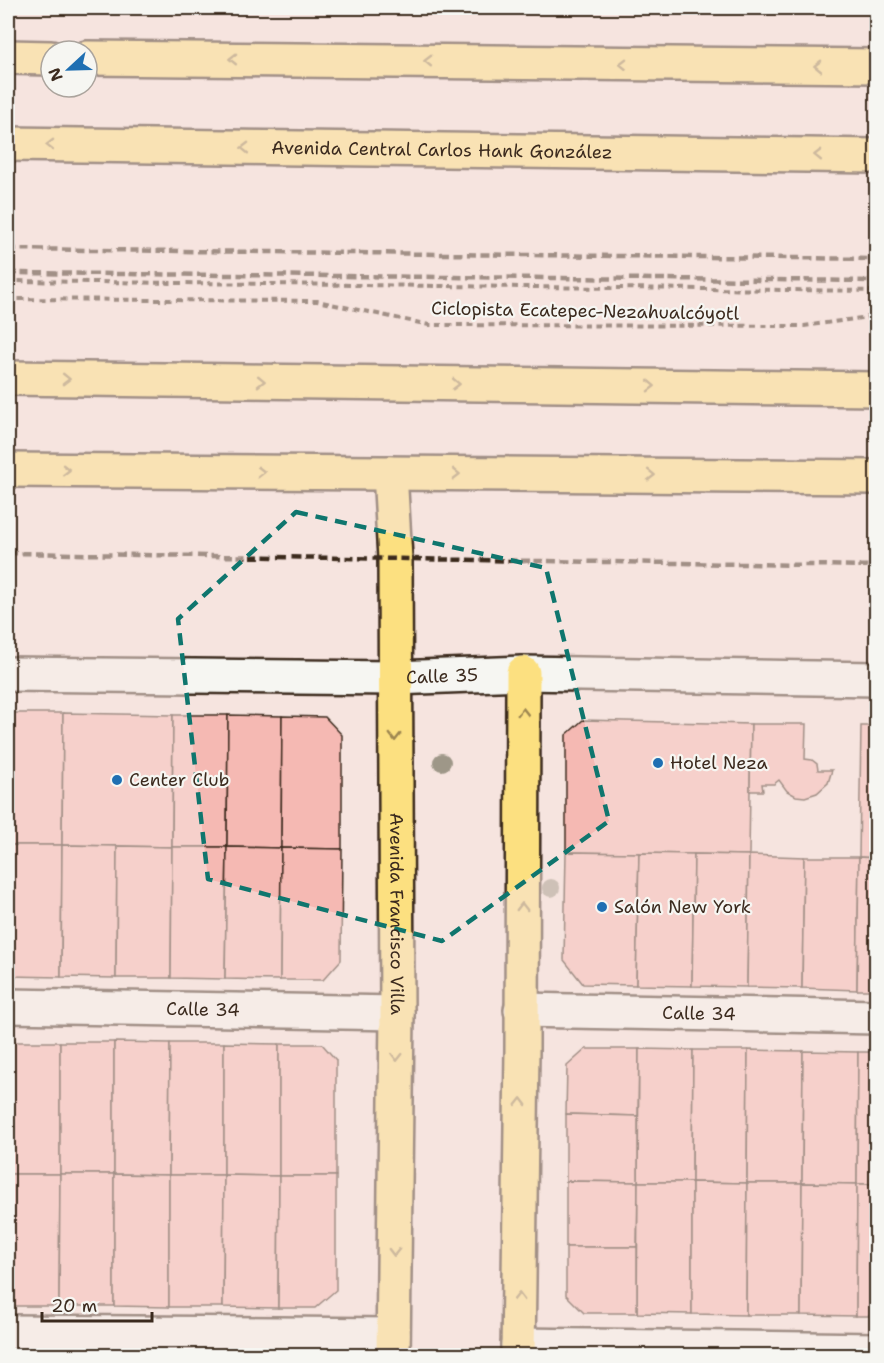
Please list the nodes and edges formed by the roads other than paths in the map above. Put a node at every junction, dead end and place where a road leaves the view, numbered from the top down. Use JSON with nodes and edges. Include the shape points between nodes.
{"nodes":[{"id":1,"x":8,"y":57,"type":"edge"},
{"id":2,"x":39,"y":58,"type":"edge"},
{"id":3,"x":99,"y":58,"type":"edge"},
{"id":4,"x":876,"y":66,"type":"edge"},
{"id":5,"x":8,"y":144,"type":"edge"},
{"id":6,"x":876,"y":156,"type":"edge"},
{"id":7,"x":8,"y":378,"type":"edge"},
{"id":8,"x":829,"y":388,"type":"junction"},
{"id":9,"x":876,"y":389,"type":"edge"},
{"id":10,"x":876,"y":397,"type":"edge"},
{"id":11,"x":8,"y":470,"type":"edge"},
{"id":12,"x":390,"y":473,"type":"junction"},
{"id":13,"x":876,"y":477,"type":"edge"},
{"id":14,"x":523,"y":673,"type":"junction"},
{"id":15,"x":8,"y":674,"type":"edge"},
{"id":16,"x":395,"y":678,"type":"junction"},
{"id":17,"x":876,"y":679,"type":"edge"},
{"id":18,"x":8,"y":1006,"type":"edge"},
{"id":19,"x":521,"y":1010,"type":"junction"},
{"id":20,"x":397,"y":1013,"type":"junction"},
{"id":21,"x":876,"y":1017,"type":"edge"},
{"id":22,"x":8,"y":1332,"type":"edge"},
{"id":23,"x":393,"y":1345,"type":"edge"},
{"id":24,"x":518,"y":1350,"type":"edge"},
{"id":25,"x":876,"y":1350,"type":"edge"}],
"edges":[{"from":1,"to":2,"type":"main road"},
{"from":4,"to":3,"type":"main road","one_way":true},
{"from":6,"to":5,"type":"main road","name":"Avenida Central Carlos Hank González","one_way":true},
{"from":7,"to":8,"type":"main road","one_way":true},
{"from":8,"to":9,"type":"main road"},
{"from":8,"to":10,"type":"main road"},
{"from":11,"to":12,"type":"main road","one_way":true},
{"from":12,"to":13,"type":"main road","one_way":true},
{"from":12,"to":16,"type":"main road","name":"Avenida Francisco Villa"},
{"from":14,"to":16,"type":"street","name":"Calle 35"},
{"from":14,"to":17,"type":"street","name":"Calle 35"},
{"from":19,"to":14,"type":"main road","one_way":true},
{"from":15,"to":16,"type":"street","name":"Calle 35"},
{"from":16,"to":20,"type":"main road","name":"Avenida Francisco Villa","one_way":true},
{"from":18,"to":20,"type":"street","name":"Calle 34"},
{"from":19,"to":21,"type":"street","name":"Calle 34"},
{"from":24,"to":19,"type":"main road","one_way":true},
{"from":20,"to":23,"type":"main road","name":"Avenida Francisco Villa","one_way":true},
{"from":22,"to":23,"type":"street"},
{"from":24,"to":25,"type":"street"}]}
